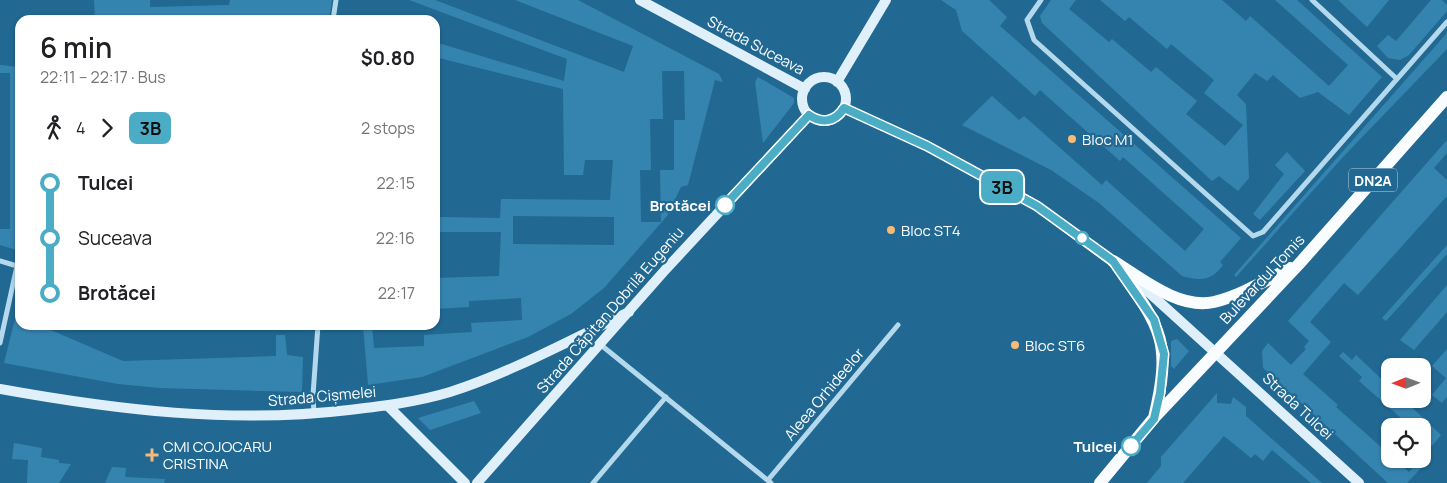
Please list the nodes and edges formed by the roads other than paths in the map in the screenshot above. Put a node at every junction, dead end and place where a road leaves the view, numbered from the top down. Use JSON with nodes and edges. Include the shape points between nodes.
{"nodes":[{"id":1,"x":336,"y":0,"type":"edge"},
{"id":2,"x":640,"y":0,"type":"edge"},
{"id":3,"x":886,"y":0,"type":"edge"},
{"id":4,"x":1041,"y":0,"type":"edge"},
{"id":5,"x":1312,"y":0,"type":"edge"},
{"id":6,"x":334,"y":15,"type":"edge"},
{"id":7,"x":1447,"y":22,"type":"edge"},
{"id":8,"x":1397,"y":79,"type":"junction"},
{"id":9,"x":836,"y":82,"type":"junction"},
{"id":10,"x":805,"y":89,"type":"junction"},
{"id":11,"x":1447,"y":97,"type":"edge"},
{"id":12,"x":844,"y":108,"type":"junction"},
{"id":13,"x":809,"y":115,"type":"junction"},
{"id":14,"x":0,"y":261,"type":"edge"},
{"id":15,"x":1113,"y":261,"type":"junction"},
{"id":16,"x":1298,"y":264,"type":"junction"},
{"id":17,"x":15,"y":266,"type":"edge"},
{"id":18,"x":15,"y":271,"type":"edge"},
{"id":19,"x":629,"y":312,"type":"junction"},
{"id":20,"x":898,"y":325,"type":"dead end"},
{"id":21,"x":318,"y":330,"type":"edge"},
{"id":22,"x":0,"y":343,"type":"edge"},
{"id":23,"x":601,"y":344,"type":"junction"},
{"id":24,"x":1216,"y":352,"type":"junction"},
{"id":25,"x":0,"y":389,"type":"edge"},
{"id":26,"x":666,"y":397,"type":"junction"},
{"id":27,"x":388,"y":406,"type":"junction"},
{"id":28,"x":314,"y":414,"type":"junction"},
{"id":29,"x":1154,"y":419,"type":"junction"},
{"id":30,"x":770,"y":481,"type":"edge"},
{"id":31,"x":465,"y":483,"type":"edge"},
{"id":32,"x":477,"y":483,"type":"edge"},
{"id":33,"x":593,"y":483,"type":"edge"},
{"id":34,"x":1100,"y":483,"type":"edge"},
{"id":35,"x":1359,"y":483,"type":"edge"}],
"edges":[{"from":1,"to":6,"type":"street"},
{"from":2,"to":10,"type":"street","name":"Strada Suceava"},
{"from":3,"to":9,"type":"street"},
{"from":4,"to":8,"type":"street","via":[[1027,20],[1034,40],[1252,236],[1263,232]]},
{"from":5,"to":8,"type":"street"},
{"from":7,"to":8,"type":"street"},
{"from":9,"to":10,"type":"street","via":[[830,78],[816,79]]},
{"from":9,"to":12,"type":"street","via":[[845,94]]},
{"from":10,"to":13,"type":"street","via":[[802,102]]},
{"from":11,"to":16,"type":"main road","name":"Bulevardul Tomis","number":"DN2A"},
{"from":12,"to":13,"type":"street","via":[[828,120],[821,121]]},
{"from":12,"to":15,"type":"street","via":[[927,146],[1037,206]]},
{"from":13,"to":19,"type":"street","name":"Strada Căpitan Dobrilă Eugeniu"},
{"from":14,"to":17,"type":"street"},
{"from":15,"to":16,"type":"main road","via":[[1157,288],[1197,303],[1236,295]]},
{"from":15,"to":24,"type":"street"},
{"from":15,"to":29,"type":"main road","via":[[1144,304],[1160,335],[1163,371]]},
{"from":16,"to":24,"type":"main road","name":"Bulevardul Tomis","number":"DN2A"},
{"from":18,"to":22,"type":"street"},
{"from":19,"to":23,"type":"street","name":"Strada Căpitan Dobrilă Eugeniu"},
{"from":19,"to":27,"type":"street","name":"Strada Cișmelei","via":[[489,378],[449,392]]},
{"from":20,"to":30,"type":"street","name":"Aleea Orhideelor"},
{"from":21,"to":28,"type":"street"},
{"from":23,"to":26,"type":"street","name":"Aleea Orhideelor"},
{"from":23,"to":32,"type":"street","name":"Strada Căpitan Dobrilă Eugeniu"},
{"from":24,"to":29,"type":"main road","name":"Bulevardul Tomis","number":"DN2A"},
{"from":24,"to":35,"type":"street","name":"Strada Tulcei"},
{"from":25,"to":28,"type":"street","name":"Strada Cișmelei","via":[[106,407],[182,414],[256,417]]},
{"from":26,"to":30,"type":"street","name":"Aleea Orhideelor"},
{"from":26,"to":33,"type":"street"},
{"from":27,"to":28,"type":"street","name":"Strada Cișmelei"},
{"from":27,"to":31,"type":"street"},
{"from":29,"to":34,"type":"main road","name":"Bulevardul Tomis","number":"DN2A"}]}
